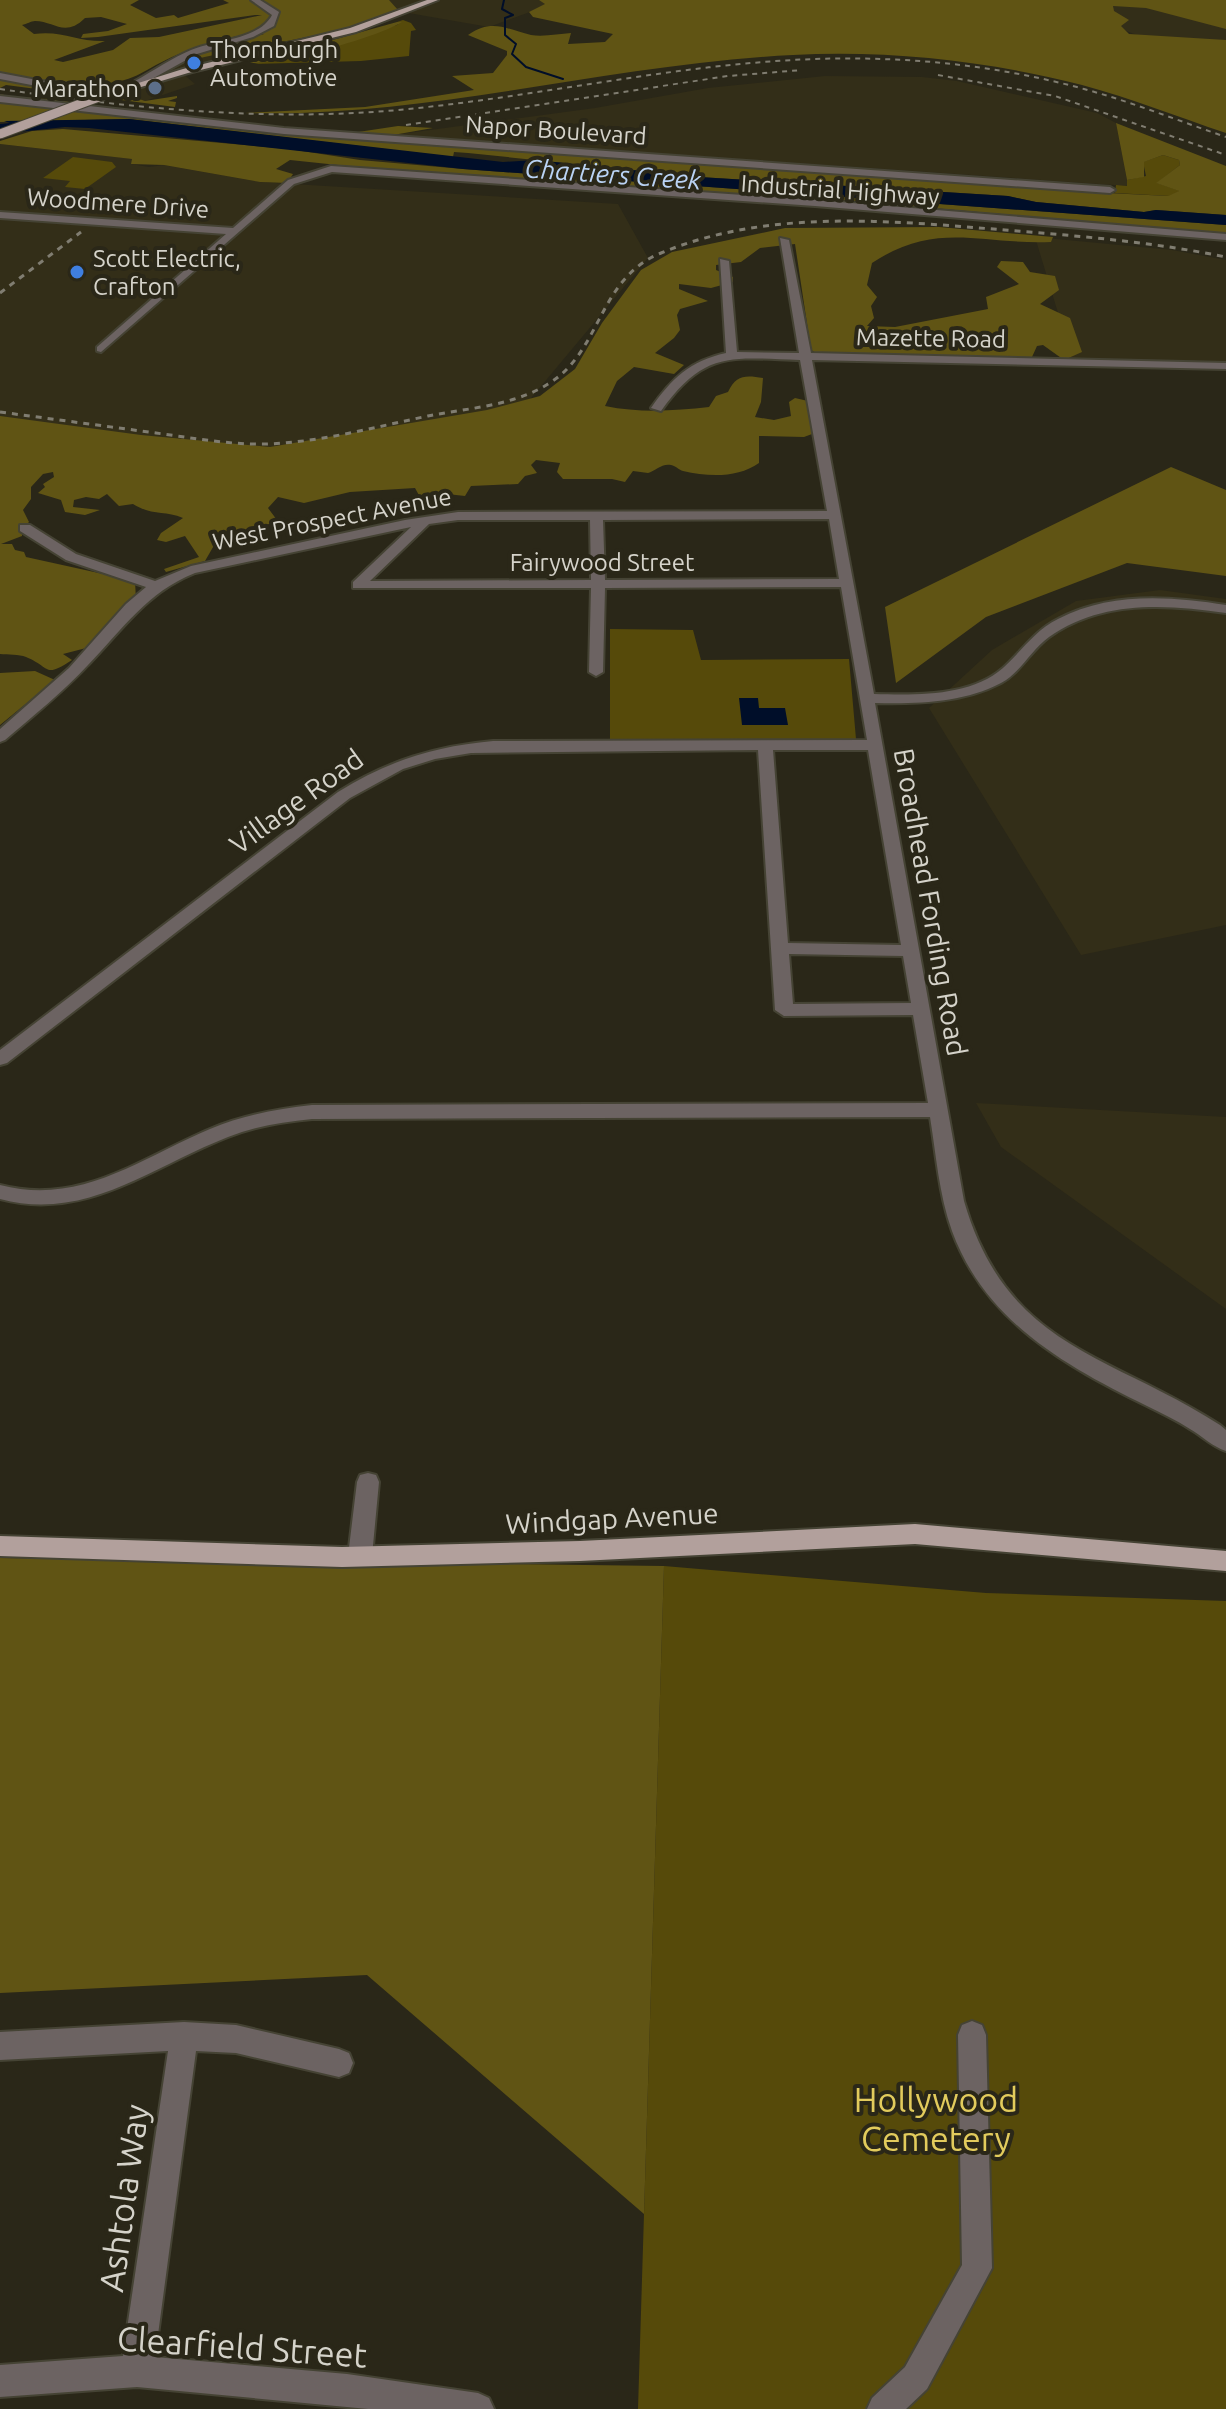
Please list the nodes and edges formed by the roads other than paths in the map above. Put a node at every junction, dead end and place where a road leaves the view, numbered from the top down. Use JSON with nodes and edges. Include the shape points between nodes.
{"nodes":[{"id":1,"x":255,"y":0,"type":"edge"},
{"id":2,"x":434,"y":0,"type":"edge"},
{"id":3,"x":0,"y":76,"type":"edge"},
{"id":4,"x":138,"y":83,"type":"junction"},
{"id":5,"x":120,"y":89,"type":"junction"},
{"id":6,"x":0,"y":99,"type":"edge"},
{"id":7,"x":0,"y":134,"type":"edge"},
{"id":8,"x":1110,"y":190,"type":"dead end"},
{"id":9,"x":0,"y":215,"type":"edge"},
{"id":10,"x":252,"y":216,"type":"junction"},
{"id":11,"x":196,"y":229,"type":"junction"},
{"id":12,"x":234,"y":231,"type":"junction"},
{"id":13,"x":784,"y":240,"type":"dead end"},
{"id":14,"x":1226,"y":240,"type":"edge"},
{"id":15,"x":220,"y":245,"type":"junction"},
{"id":16,"x":724,"y":261,"type":"dead end"},
{"id":17,"x":101,"y":349,"type":"dead end"},
{"id":18,"x":732,"y":355,"type":"junction"},
{"id":19,"x":807,"y":358,"type":"junction"},
{"id":20,"x":1226,"y":366,"type":"edge"},
{"id":21,"x":657,"y":408,"type":"dead end"},
{"id":22,"x":835,"y":515,"type":"junction"},
{"id":23,"x":596,"y":516,"type":"junction"},
{"id":24,"x":426,"y":520,"type":"junction"},
{"id":25,"x":25,"y":528,"type":"dead end"},
{"id":26,"x":847,"y":583,"type":"junction"},
{"id":27,"x":153,"y":585,"type":"junction"},
{"id":28,"x":597,"y":585,"type":"junction"},
{"id":29,"x":1226,"y":609,"type":"edge"},
{"id":30,"x":596,"y":672,"type":"dead end"},
{"id":31,"x":867,"y":698,"type":"junction"},
{"id":32,"x":0,"y":737,"type":"edge"},
{"id":33,"x":875,"y":745,"type":"junction"},
{"id":34,"x":765,"y":746,"type":"junction"},
{"id":35,"x":781,"y":948,"type":"junction"},
{"id":36,"x":911,"y":951,"type":"junction"},
{"id":37,"x":921,"y":1009,"type":"junction"},
{"id":38,"x":0,"y":1059,"type":"edge"},
{"id":39,"x":940,"y":1110,"type":"junction"},
{"id":40,"x":0,"y":1192,"type":"edge"},
{"id":41,"x":1226,"y":1442,"type":"edge"},
{"id":42,"x":368,"y":1482,"type":"dead end"},
{"id":43,"x":0,"y":1546,"type":"edge"},
{"id":44,"x":360,"y":1556,"type":"junction"},
{"id":45,"x":1226,"y":1561,"type":"edge"},
{"id":46,"x":972,"y":2035,"type":"dead end"},
{"id":47,"x":184,"y":2036,"type":"junction"},
{"id":48,"x":0,"y":2046,"type":"edge"},
{"id":49,"x":339,"y":2063,"type":"dead end"},
{"id":50,"x":137,"y":2371,"type":"junction"},
{"id":51,"x":0,"y":2381,"type":"edge"},
{"id":52,"x":346,"y":2399,"type":"edge"},
{"id":53,"x":478,"y":2409,"type":"edge"},
{"id":54,"x":883,"y":2409,"type":"edge"}],
"edges":[{"from":1,"to":4,"type":"street","via":[[276,14],[271,24],[194,52]]},
{"from":2,"to":4,"type":"main road","via":[[335,37]]},
{"from":3,"to":5,"type":"street"},
{"from":4,"to":5,"type":"main road"},
{"from":5,"to":7,"type":"main road","bridge":true},
{"from":6,"to":8,"type":"street","name":"Napor Boulevard","via":[[284,131]]},
{"from":9,"to":11,"type":"street","name":"Woodmere Drive"},
{"from":10,"to":11,"type":"street"},
{"from":10,"to":12,"type":"street"},
{"from":10,"to":14,"type":"street","name":"Industrial Highway","via":[[291,182],[334,173]]},
{"from":11,"to":12,"type":"street","name":"Woodmere Drive"},
{"from":11,"to":15,"type":"street","via":[[216,235]]},
{"from":12,"to":15,"type":"street"},
{"from":13,"to":19,"type":"street","name":"Broadhead Fording Road"},
{"from":15,"to":17,"type":"street"},
{"from":16,"to":18,"type":"street"},
{"from":18,"to":19,"type":"street","name":"Mazette Road"},
{"from":18,"to":21,"type":"street","name":"Mazette Road","via":[[682,373]]},
{"from":19,"to":20,"type":"street","name":"Mazette Road"},
{"from":19,"to":22,"type":"street","name":"Broadhead Fording Road"},
{"from":22,"to":23,"type":"street","name":"West Prospect Avenue"},
{"from":22,"to":26,"type":"street","name":"Broadhead Fording Road"},
{"from":23,"to":24,"type":"street","name":"West Prospect Avenue"},
{"from":23,"to":28,"type":"street"},
{"from":24,"to":27,"type":"street","name":"West Prospect Avenue","via":[[219,563]]},
{"from":24,"to":28,"type":"street","name":"Fairywood Street","via":[[358,585]]},
{"from":25,"to":27,"type":"street","via":[[71,557]]},
{"from":26,"to":28,"type":"street","name":"Fairywood Street"},
{"from":26,"to":31,"type":"street","name":"Broadhead Fording Road"},
{"from":27,"to":32,"type":"street","name":"West Prospect Avenue","via":[[81,664]]},
{"from":28,"to":30,"type":"street"},
{"from":29,"to":31,"type":"street","via":[[1159,603],[1092,611],[1045,632],[1014,667],[983,686],[922,698]]},
{"from":31,"to":33,"type":"street","name":"Broadhead Fording Road"},
{"from":33,"to":34,"type":"street","name":"Village Road"},
{"from":33,"to":36,"type":"street","name":"Broadhead Fording Road"},
{"from":34,"to":35,"type":"street"},
{"from":34,"to":38,"type":"street","name":"Village Road","via":[[455,749],[377,773]]},
{"from":35,"to":36,"type":"street"},
{"from":35,"to":37,"type":"street","via":[[784,1010]]},
{"from":36,"to":37,"type":"street","name":"Broadhead Fording Road"},
{"from":37,"to":39,"type":"street","name":"Broadhead Fording Road"},
{"from":39,"to":40,"type":"street","via":[[347,1108],[247,1123],[64,1199],[12,1198]]},
{"from":39,"to":41,"type":"street","name":"Broadhead Fording Road","via":[[963,1236],[1007,1304],[1066,1354],[1188,1415]]},
{"from":42,"to":44,"type":"street"},
{"from":43,"to":44,"type":"main road","name":"Windgap Avenue"},
{"from":44,"to":45,"type":"main road","name":"Windgap Avenue","via":[[915,1534]]},
{"from":46,"to":54,"type":"street","via":[[977,2268],[916,2378]]},
{"from":47,"to":48,"type":"street"},
{"from":47,"to":49,"type":"street","via":[[236,2039]]},
{"from":47,"to":50,"type":"street","name":"Ashtola Way"},
{"from":50,"to":51,"type":"street","name":"Clearfield Street"},
{"from":50,"to":52,"type":"street","name":"Clearfield Street"},
{"from":52,"to":53,"type":"street","name":"Clearfield Street"}]}
